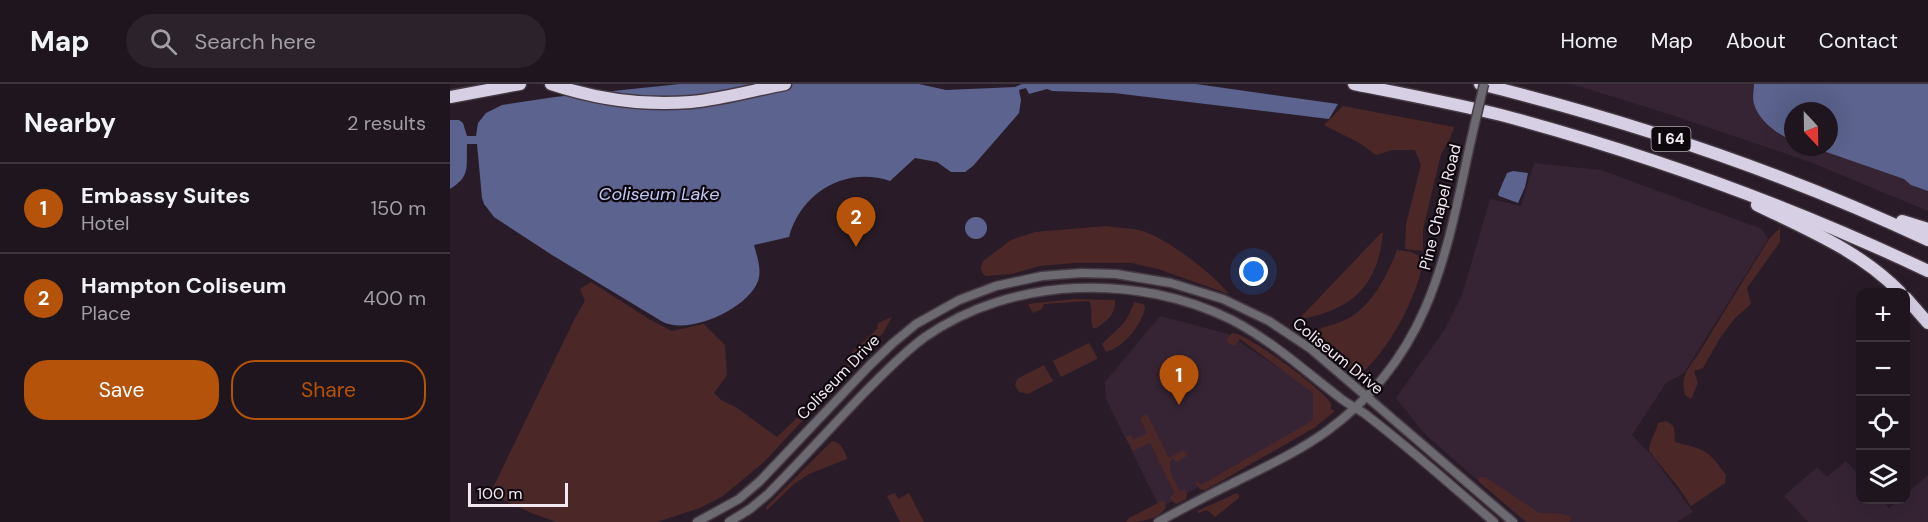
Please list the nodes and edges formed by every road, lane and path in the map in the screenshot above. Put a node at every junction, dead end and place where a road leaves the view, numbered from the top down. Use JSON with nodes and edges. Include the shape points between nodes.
{"nodes":[{"id":1,"x":520,"y":84,"type":"edge"},
{"id":2,"x":551,"y":84,"type":"edge"},
{"id":3,"x":785,"y":84,"type":"edge"},
{"id":4,"x":1354,"y":84,"type":"edge"},
{"id":5,"x":1482,"y":84,"type":"edge"},
{"id":6,"x":450,"y":97,"type":"edge"},
{"id":7,"x":1697,"y":176,"type":"junction"},
{"id":8,"x":1857,"y":209,"type":"junction"},
{"id":9,"x":1928,"y":229,"type":"edge"},
{"id":10,"x":1928,"y":240,"type":"edge"},
{"id":11,"x":1928,"y":271,"type":"edge"},
{"id":12,"x":1895,"y":288,"type":"edge"},
{"id":13,"x":1910,"y":303,"type":"edge"},
{"id":14,"x":1928,"y":323,"type":"edge"},
{"id":15,"x":1366,"y":396,"type":"junction"},
{"id":16,"x":1355,"y":407,"type":"junction"},
{"id":17,"x":697,"y":522,"type":"edge"},
{"id":18,"x":729,"y":522,"type":"edge"},
{"id":19,"x":1158,"y":522,"type":"edge"},
{"id":20,"x":1494,"y":522,"type":"edge"},
{"id":21,"x":1513,"y":522,"type":"edge"}],
"edges":[{"from":1,"to":6,"type":"highway"},
{"from":2,"to":3,"type":"highway","via":[[605,98],[664,103],[718,98]]},
{"from":4,"to":7,"type":"highway","number":"I 64","via":[[1500,115]]},
{"from":5,"to":8,"type":"highway","number":"I 64","via":[[1669,138]]},
{"from":5,"to":15,"type":"street","name":"Pine Chapel Road","bridge":true,"via":[[1449,244],[1427,305],[1406,347]]},
{"from":7,"to":11,"type":"highway","number":"I 64","via":[[1792,211]]},
{"from":7,"to":12,"type":"highway","via":[[1825,237]]},
{"from":8,"to":9,"type":"highway"},
{"from":8,"to":10,"type":"highway","number":"I 64"},
{"from":13,"to":14,"type":"highway"},
{"from":15,"to":16,"type":"street","name":"Pine Chapel Road"},
{"from":15,"to":17,"type":"street","name":"Coliseum Drive","via":[[1291,335],[1256,314],[1211,295],[1171,283],[1116,274],[1027,278],[959,300],[916,324],[870,365],[760,481],[739,499]]},
{"from":15,"to":21,"type":"street","name":"Coliseum Drive"},
{"from":16,"to":18,"type":"street","name":"Coliseum Drive","via":[[1259,335],[1203,308],[1111,289],[1022,294],[965,314],[916,344],[768,494]]},
{"from":16,"to":19,"type":"street","name":"Pine Chapel Road","via":[[1304,446]]},
{"from":16,"to":20,"type":"street","name":"Coliseum Drive"}]}
